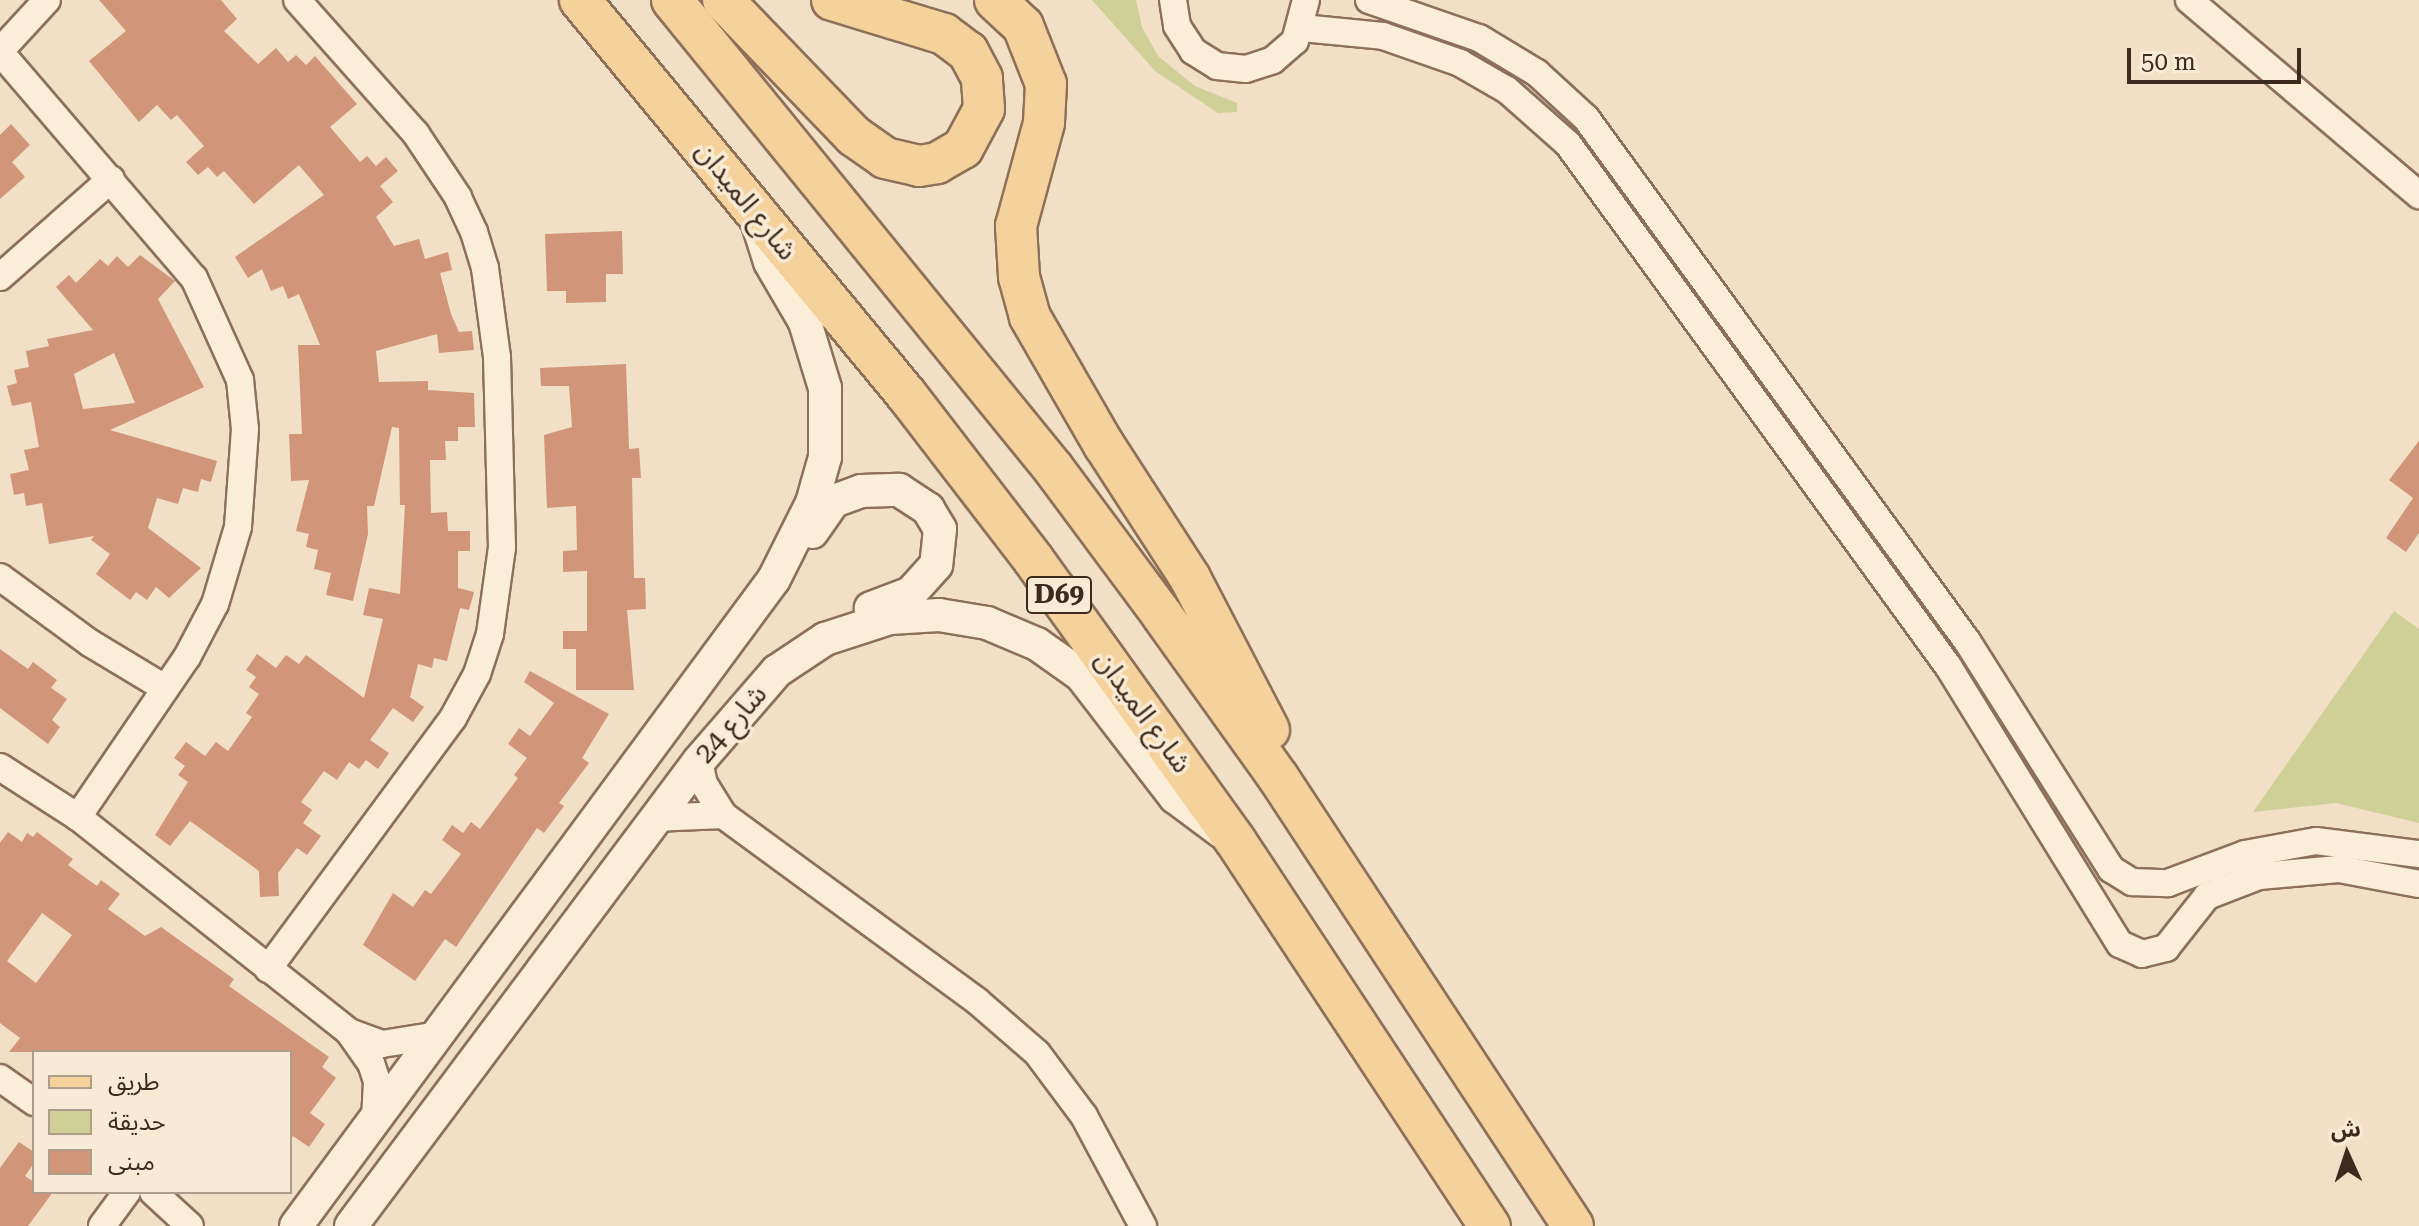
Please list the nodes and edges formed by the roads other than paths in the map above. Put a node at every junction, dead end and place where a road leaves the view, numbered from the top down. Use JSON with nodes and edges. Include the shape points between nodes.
{"nodes":[{"id":1,"x":47,"y":0,"type":"edge"},
{"id":2,"x":297,"y":0,"type":"edge"},
{"id":3,"x":580,"y":0,"type":"edge"},
{"id":4,"x":672,"y":0,"type":"edge"},
{"id":5,"x":723,"y":0,"type":"edge"},
{"id":6,"x":832,"y":0,"type":"edge"},
{"id":7,"x":995,"y":0,"type":"edge"},
{"id":8,"x":1173,"y":0,"type":"edge"},
{"id":9,"x":1306,"y":0,"type":"edge"},
{"id":10,"x":2189,"y":0,"type":"edge"},
{"id":11,"x":1378,"y":1,"type":"edge"},
{"id":12,"x":1302,"y":28,"type":"junction"},
{"id":13,"x":0,"y":52,"type":"edge"},
{"id":14,"x":111,"y":179,"type":"junction"},
{"id":15,"x":2419,"y":195,"type":"edge"},
{"id":16,"x":756,"y":214,"type":"junction"},
{"id":17,"x":0,"y":277,"type":"edge"},
{"id":18,"x":0,"y":577,"type":"edge"},
{"id":19,"x":774,"y":579,"type":"junction"},
{"id":20,"x":836,"y":635,"type":"junction"},
{"id":21,"x":158,"y":693,"type":"junction"},
{"id":22,"x":699,"y":761,"type":"junction"},
{"id":23,"x":0,"y":767,"type":"edge"},
{"id":24,"x":1278,"y":777,"type":"junction"},
{"id":25,"x":71,"y":812,"type":"junction"},
{"id":26,"x":723,"y":815,"type":"junction"},
{"id":27,"x":654,"y":818,"type":"junction"},
{"id":28,"x":2340,"y":834,"type":"junction"},
{"id":29,"x":1235,"y":840,"type":"junction"},
{"id":30,"x":2419,"y":854,"type":"edge"},
{"id":31,"x":2339,"y":869,"type":"junction"},
{"id":32,"x":2419,"y":886,"type":"edge"},
{"id":33,"x":2197,"y":906,"type":"junction"},
{"id":34,"x":268,"y":969,"type":"junction"},
{"id":35,"x":349,"y":1032,"type":"junction"},
{"id":36,"x":433,"y":1036,"type":"junction"},
{"id":37,"x":0,"y":1078,"type":"edge"},
{"id":38,"x":32,"y":1101,"type":"edge"},
{"id":39,"x":375,"y":1119,"type":"junction"},
{"id":40,"x":126,"y":1194,"type":"edge"},
{"id":41,"x":155,"y":1194,"type":"edge"},
{"id":42,"x":102,"y":1226,"type":"edge"},
{"id":43,"x":190,"y":1226,"type":"edge"},
{"id":44,"x":296,"y":1226,"type":"edge"},
{"id":45,"x":351,"y":1226,"type":"edge"},
{"id":46,"x":1143,"y":1226,"type":"edge"},
{"id":47,"x":1490,"y":1226,"type":"edge"},
{"id":48,"x":1573,"y":1226,"type":"edge"}],
"edges":[{"from":1,"to":13,"type":"street"},
{"from":2,"to":34,"type":"street","via":[[416,134],[458,197],[474,232],[485,268],[497,357],[502,548],[490,634],[459,707]]},
{"from":3,"to":16,"type":"main road","name":"شارع الميدان","number":"D69"},
{"from":4,"to":24,"type":"main road","number":"D69","via":[[1053,468]]},
{"from":5,"to":6,"type":"main road","via":[[854,136],[885,158],[919,166],[963,148],[984,109],[982,78],[968,52],[944,34]]},
{"from":7,"to":24,"type":"main road","via":[[1023,26],[1046,84],[1044,123],[1016,226],[1019,277],[1030,317],[1204,603],[1269,729]]},
{"from":8,"to":12,"type":"street","via":[[1177,26],[1193,51],[1232,69],[1273,60]]},
{"from":9,"to":12,"type":"street"},
{"from":10,"to":15,"type":"street"},
{"from":11,"to":28,"type":"street","via":[[1449,24],[1509,54],[1586,118],[1958,628],[2111,869],[2132,882],[2159,884],[2222,863],[2251,840],[2274,831]]},
{"from":12,"to":33,"type":"street","via":[[1383,36],[1441,55],[1507,90],[1549,125],[1585,165],[1948,666],[2120,944],[2142,954],[2166,948]]},
{"from":13,"to":14,"type":"street"},
{"from":14,"to":17,"type":"street"},
{"from":14,"to":21,"type":"street","via":[[194,278],[226,342],[241,392],[243,478],[229,567],[202,631]]},
{"from":16,"to":19,"type":"street","name":"شارع 24","via":[[770,262],[818,354],[827,422],[825,457],[812,503]]},
{"from":16,"to":29,"type":"main road","name":"شارع الميدان","number":"D69","via":[[906,394],[1024,547]]},
{"from":18,"to":21,"type":"street"},
{"from":19,"to":20,"type":"street","via":[[795,560],[826,508],[845,496],[899,490],[928,509],[940,529],[942,546],[925,582],[895,601],[854,613]]},
{"from":19,"to":36,"type":"street","name":"شارع 24"},
{"from":20,"to":22,"type":"street","name":"شارع 24","via":[[777,671]]},
{"from":20,"to":29,"type":"street","name":"شارع 24","via":[[890,618],[939,615],[987,623],[1037,644],[1100,695],[1175,797]]},
{"from":21,"to":25,"type":"street"},
{"from":22,"to":26,"type":"street","via":[[704,784]]},
{"from":22,"to":27,"type":"street","name":"شارع 24"},
{"from":23,"to":25,"type":"street"},
{"from":24,"to":48,"type":"main road","number":"D69"},
{"from":25,"to":34,"type":"street"},
{"from":26,"to":27,"type":"street"},
{"from":26,"to":46,"type":"street","via":[[1008,1025],[1076,1105]]},
{"from":27,"to":45,"type":"street","name":"شارع 24"},
{"from":28,"to":30,"type":"street","via":[[2381,833]]},
{"from":28,"to":31,"type":"street"},
{"from":29,"to":47,"type":"main road","name":"شارع الميدان","number":"D69"},
{"from":31,"to":32,"type":"street"},
{"from":31,"to":33,"type":"street","via":[[2259,876],[2220,889]]},
{"from":32,"to":33,"type":"street","via":[[2290,886]]},
{"from":34,"to":35,"type":"street"},
{"from":35,"to":36,"type":"street","via":[[391,1044]]},
{"from":35,"to":39,"type":"street","via":[[374,1072]]},
{"from":36,"to":39,"type":"street","name":"شارع 24"},
{"from":37,"to":38,"type":"street"},
{"from":39,"to":44,"type":"street","name":"شارع 24"},
{"from":40,"to":42,"type":"street"},
{"from":41,"to":43,"type":"street"}]}
